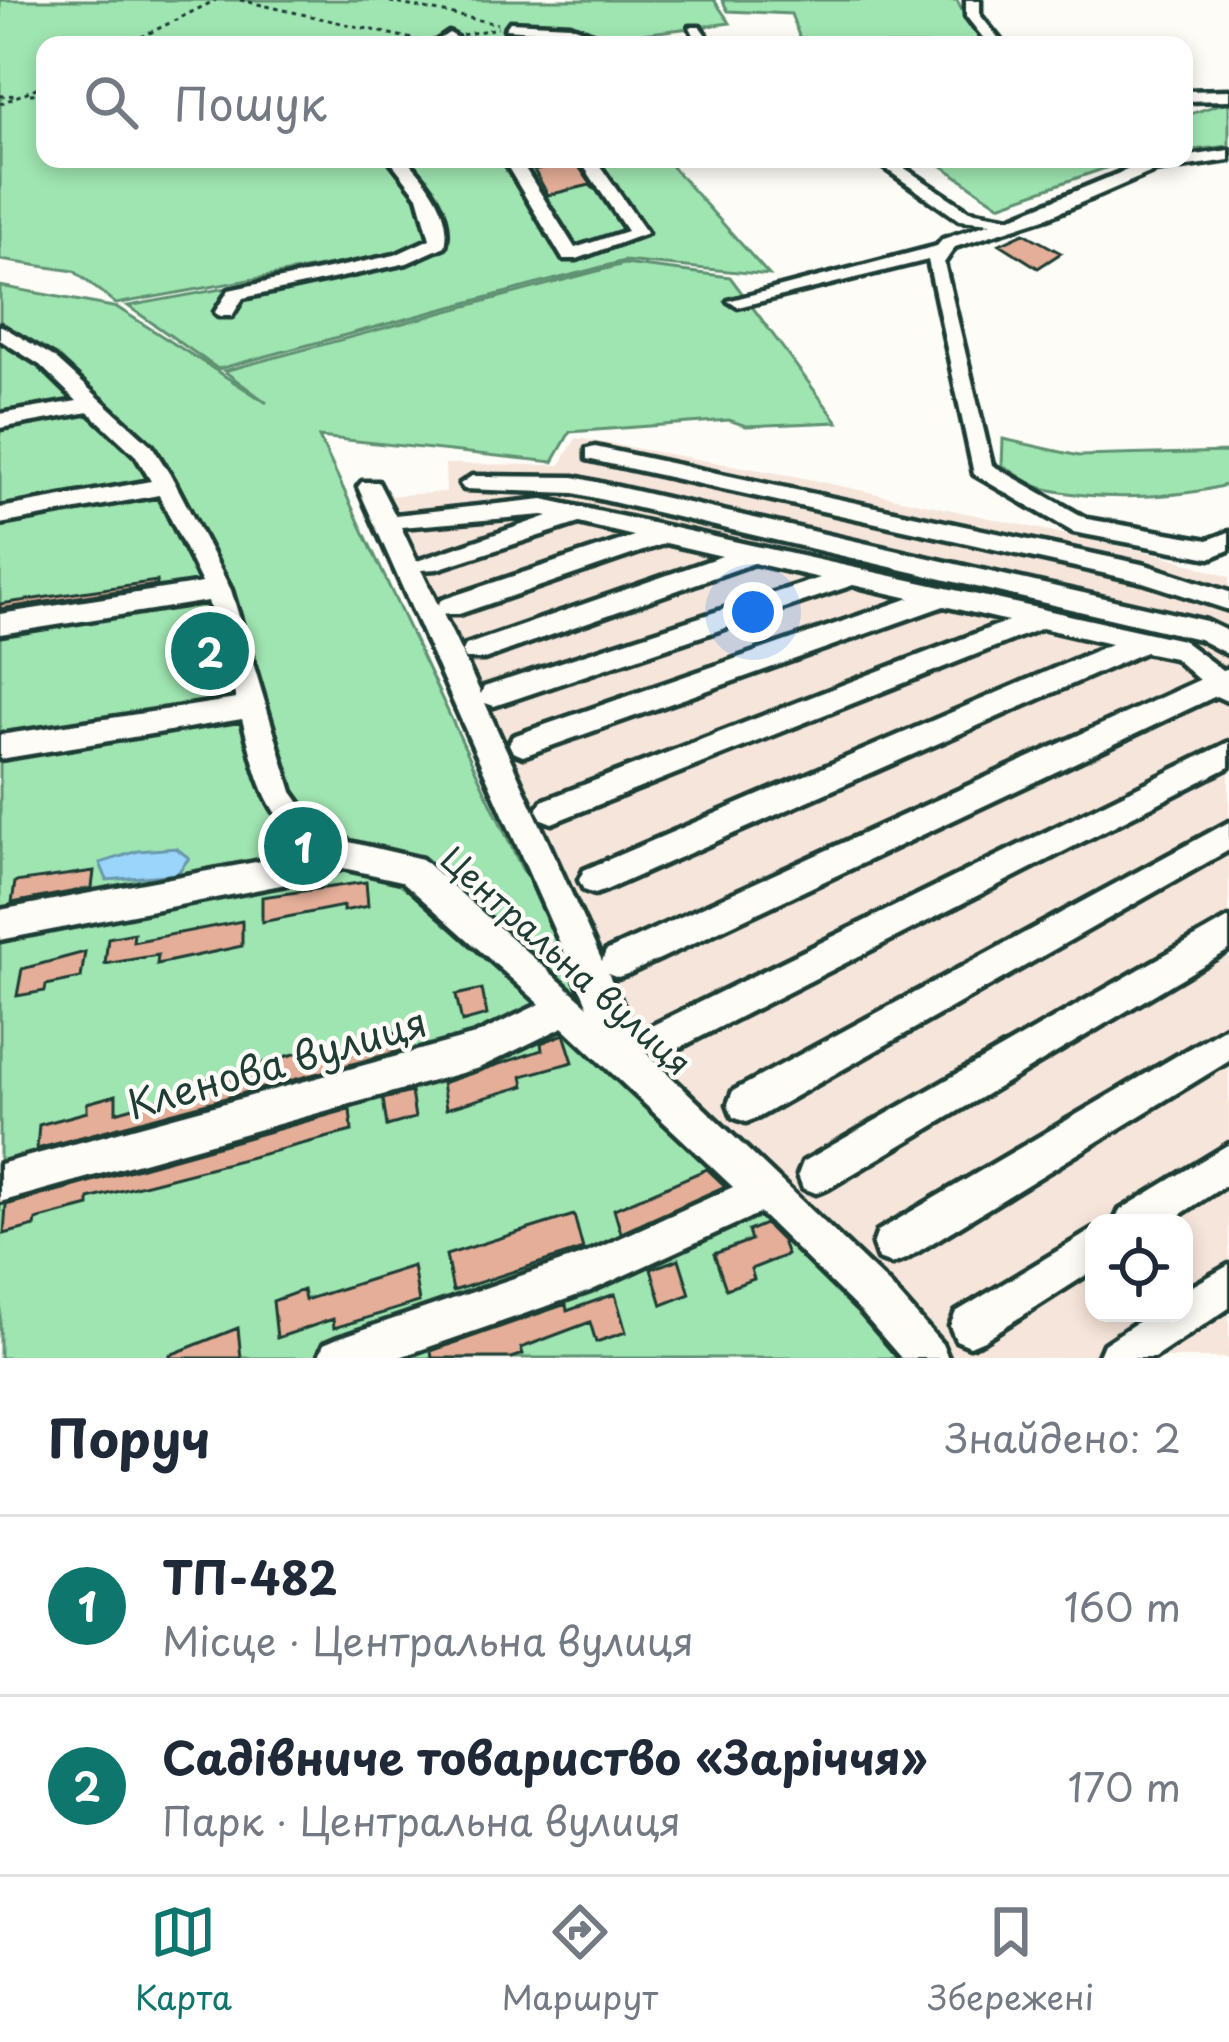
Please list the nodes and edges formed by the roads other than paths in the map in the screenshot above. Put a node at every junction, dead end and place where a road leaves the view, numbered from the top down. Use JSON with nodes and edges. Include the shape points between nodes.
{"nodes":[{"id":1,"x":973,"y":0,"type":"edge"},
{"id":2,"x":510,"y":26,"type":"road end"},
{"id":3,"x":695,"y":30,"type":"dead end"},
{"id":4,"x":588,"y":36,"type":"edge"},
{"id":5,"x":699,"y":36,"type":"edge"},
{"id":6,"x":990,"y":36,"type":"edge"},
{"id":7,"x":1229,"y":94,"type":"edge"},
{"id":8,"x":1193,"y":96,"type":"edge"},
{"id":9,"x":406,"y":168,"type":"edge"},
{"id":10,"x":517,"y":168,"type":"edge"},
{"id":11,"x":593,"y":168,"type":"edge"},
{"id":12,"x":893,"y":168,"type":"edge"},
{"id":13,"x":1148,"y":168,"type":"edge"},
{"id":14,"x":1042,"y":213,"type":"junction"},
{"id":15,"x":945,"y":250,"type":"junction"},
{"id":16,"x":738,"y":302,"type":"dead end"},
{"id":17,"x":225,"y":312,"type":"dead end"},
{"id":18,"x":0,"y":331,"type":"edge"},
{"id":19,"x":33,"y":349,"type":"junction"},
{"id":20,"x":0,"y":352,"type":"edge"},
{"id":21,"x":91,"y":405,"type":"junction"},
{"id":22,"x":0,"y":421,"type":"edge"},
{"id":23,"x":595,"y":454,"type":"dead end"},
{"id":24,"x":472,"y":484,"type":"dead end"},
{"id":25,"x":166,"y":486,"type":"junction"},
{"id":26,"x":370,"y":487,"type":"dead end"},
{"id":27,"x":580,"y":515,"type":"junction"},
{"id":28,"x":0,"y":516,"type":"edge"},
{"id":29,"x":404,"y":520,"type":"dead end"},
{"id":30,"x":664,"y":534,"type":"junction"},
{"id":31,"x":1229,"y":540,"type":"edge"},
{"id":32,"x":753,"y":554,"type":"junction"},
{"id":33,"x":428,"y":563,"type":"dead end"},
{"id":34,"x":851,"y":577,"type":"junction"},
{"id":35,"x":218,"y":590,"type":"junction"},
{"id":36,"x":941,"y":597,"type":"junction"},
{"id":37,"x":1082,"y":600,"type":"junction"},
{"id":38,"x":1229,"y":601,"type":"edge"},
{"id":39,"x":450,"y":607,"type":"dead end"},
{"id":40,"x":1039,"y":619,"type":"junction"},
{"id":41,"x":0,"y":624,"type":"edge"},
{"id":42,"x":1080,"y":629,"type":"junction"},
{"id":43,"x":1154,"y":636,"type":"junction"},
{"id":44,"x":1229,"y":645,"type":"edge"},
{"id":45,"x":475,"y":652,"type":"dead end"},
{"id":46,"x":1226,"y":684,"type":"edge"},
{"id":47,"x":494,"y":694,"type":"dead end"},
{"id":48,"x":252,"y":706,"type":"junction"},
{"id":49,"x":523,"y":744,"type":"dead end"},
{"id":50,"x":0,"y":747,"type":"edge"},
{"id":51,"x":1229,"y":754,"type":"edge"},
{"id":52,"x":552,"y":810,"type":"dead end"},
{"id":53,"x":1229,"y":835,"type":"edge"},
{"id":54,"x":342,"y":854,"type":"junction"},
{"id":55,"x":595,"y":880,"type":"dead end"},
{"id":56,"x":0,"y":925,"type":"edge"},
{"id":57,"x":1229,"y":933,"type":"edge"},
{"id":58,"x":618,"y":962,"type":"dead end"},
{"id":59,"x":569,"y":1006,"type":"junction"},
{"id":60,"x":659,"y":1040,"type":"dead end"},
{"id":61,"x":1229,"y":1042,"type":"edge"},
{"id":62,"x":630,"y":1062,"type":"junction"},
{"id":63,"x":746,"y":1104,"type":"dead end"},
{"id":64,"x":1229,"y":1162,"type":"edge"},
{"id":65,"x":816,"y":1175,"type":"dead end"},
{"id":66,"x":0,"y":1183,"type":"edge"},
{"id":67,"x":761,"y":1193,"type":"junction"},
{"id":68,"x":1146,"y":1214,"type":"edge"},
{"id":69,"x":892,"y":1246,"type":"dead end"},
{"id":70,"x":1085,"y":1253,"type":"edge"},
{"id":71,"x":1229,"y":1285,"type":"edge"},
{"id":72,"x":970,"y":1326,"type":"dead end"},
{"id":73,"x":338,"y":1358,"type":"edge"},
{"id":74,"x":928,"y":1358,"type":"edge"},
{"id":75,"x":1118,"y":1358,"type":"edge"}],
"edges":[{"from":1,"to":6,"type":"street","via":[[973,16]]},
{"from":2,"to":4,"type":"street"},
{"from":3,"to":5,"type":"street"},
{"from":7,"to":8,"type":"street"},
{"from":9,"to":17,"type":"street","via":[[438,214],[439,242],[400,259],[236,294]]},
{"from":10,"to":11,"type":"street","via":[[570,255],[638,233]]},
{"from":12,"to":14,"type":"street","via":[[965,216]]},
{"from":13,"to":14,"type":"street"},
{"from":14,"to":15,"type":"street"},
{"from":15,"to":16,"type":"street"},
{"from":15,"to":31,"type":"street","via":[[935,263],[982,469],[1081,526],[1210,549]]},
{"from":18,"to":19,"type":"street","name":"Центральна вулиця"},
{"from":19,"to":20,"type":"street"},
{"from":19,"to":21,"type":"street","name":"Центральна вулиця"},
{"from":21,"to":22,"type":"street"},
{"from":21,"to":25,"type":"street","name":"Центральна вулиця","via":[[144,451]]},
{"from":23,"to":38,"type":"street","via":[[1146,574]]},
{"from":24,"to":37,"type":"street","via":[[574,485]]},
{"from":25,"to":28,"type":"street"},
{"from":25,"to":35,"type":"street","name":"Центральна вулиця"},
{"from":26,"to":62,"type":"street"},
{"from":27,"to":29,"type":"street","via":[[519,507]]},
{"from":27,"to":30,"type":"street"},
{"from":27,"to":33,"type":"street"},
{"from":30,"to":32,"type":"street"},
{"from":30,"to":39,"type":"street"},
{"from":32,"to":34,"type":"street"},
{"from":32,"to":45,"type":"street"},
{"from":34,"to":36,"type":"street"},
{"from":34,"to":47,"type":"street"},
{"from":35,"to":41,"type":"street"},
{"from":35,"to":48,"type":"street","name":"Центральна вулиця"},
{"from":36,"to":40,"type":"street"},
{"from":36,"to":49,"type":"street"},
{"from":37,"to":42,"type":"street"},
{"from":37,"to":43,"type":"street"},
{"from":40,"to":42,"type":"street"},
{"from":40,"to":52,"type":"street"},
{"from":42,"to":43,"type":"street"},
{"from":43,"to":44,"type":"street","via":[[1206,631]]},
{"from":43,"to":46,"type":"street"},
{"from":43,"to":55,"type":"street"},
{"from":46,"to":58,"type":"street"},
{"from":48,"to":50,"type":"street"},
{"from":48,"to":54,"type":"street","name":"Центральна вулиця","via":[[279,797],[297,823]]},
{"from":51,"to":60,"type":"street"},
{"from":53,"to":63,"type":"street"},
{"from":54,"to":56,"type":"street"},
{"from":54,"to":59,"type":"street","name":"Центральна вулиця","via":[[411,869]]},
{"from":57,"to":65,"type":"street"},
{"from":59,"to":62,"type":"street","name":"Центральна вулиця","via":[[585,1029]]},
{"from":59,"to":66,"type":"street","name":"Кленова вулиця","via":[[479,1051]]},
{"from":61,"to":69,"type":"street"},
{"from":62,"to":67,"type":"street","name":"Центральна вулиця"},
{"from":64,"to":68,"type":"street"},
{"from":67,"to":73,"type":"street","via":[[590,1272]]},
{"from":67,"to":74,"type":"street","name":"Центральна вулиця"},
{"from":70,"to":72,"type":"street"},
{"from":71,"to":75,"type":"street"}]}
